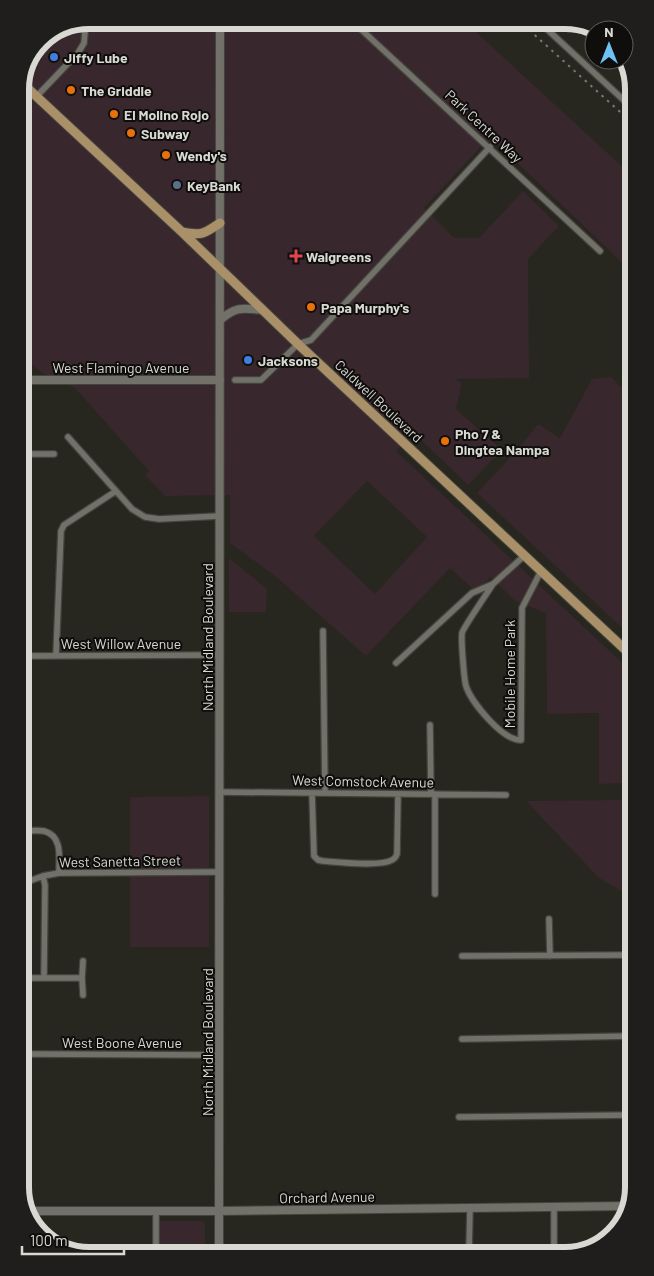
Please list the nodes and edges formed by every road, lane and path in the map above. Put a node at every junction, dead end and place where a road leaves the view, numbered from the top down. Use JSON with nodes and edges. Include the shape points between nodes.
{"nodes":[{"id":1,"x":85,"y":29,"type":"edge"},
{"id":2,"x":220,"y":29,"type":"edge"},
{"id":3,"x":360,"y":29,"type":"edge"},
{"id":4,"x":547,"y":29,"type":"edge"},
{"id":5,"x":29,"y":90,"type":"edge"},
{"id":6,"x":36,"y":97,"type":"junction"},
{"id":7,"x":625,"y":101,"type":"edge"},
{"id":8,"x":490,"y":147,"type":"junction"},
{"id":9,"x":220,"y":223,"type":"junction"},
{"id":10,"x":182,"y":232,"type":"junction"},
{"id":11,"x":600,"y":251,"type":"dead end"},
{"id":12,"x":220,"y":269,"type":"junction"},
{"id":13,"x":263,"y":310,"type":"junction"},
{"id":14,"x":220,"y":320,"type":"junction"},
{"id":15,"x":298,"y":344,"type":"junction"},
{"id":16,"x":29,"y":380,"type":"edge"},
{"id":17,"x":220,"y":380,"type":"junction"},
{"id":18,"x":235,"y":380,"type":"dead end"},
{"id":19,"x":68,"y":437,"type":"dead end"},
{"id":20,"x":29,"y":454,"type":"edge"},
{"id":21,"x":54,"y":454,"type":"dead end"},
{"id":22,"x":116,"y":491,"type":"junction"},
{"id":23,"x":220,"y":516,"type":"junction"},
{"id":24,"x":524,"y":556,"type":"junction"},
{"id":25,"x":541,"y":571,"type":"junction"},
{"id":26,"x":493,"y":584,"type":"junction"},
{"id":27,"x":324,"y":631,"type":"dead end"},
{"id":28,"x":625,"y":649,"type":"edge"},
{"id":29,"x":220,"y":655,"type":"junction"},
{"id":30,"x":29,"y":656,"type":"edge"},
{"id":31,"x":56,"y":656,"type":"junction"},
{"id":32,"x":396,"y":663,"type":"dead end"},
{"id":33,"x":430,"y":724,"type":"dead end"},
{"id":34,"x":220,"y":792,"type":"junction"},
{"id":35,"x":312,"y":793,"type":"junction"},
{"id":36,"x":325,"y":793,"type":"junction"},
{"id":37,"x":398,"y":794,"type":"junction"},
{"id":38,"x":433,"y":794,"type":"junction"},
{"id":39,"x":506,"y":795,"type":"dead end"},
{"id":40,"x":29,"y":831,"type":"edge"},
{"id":41,"x":219,"y":872,"type":"junction"},
{"id":42,"x":59,"y":873,"type":"junction"},
{"id":43,"x":43,"y":876,"type":"junction"},
{"id":44,"x":29,"y":881,"type":"edge"},
{"id":45,"x":435,"y":894,"type":"dead end"},
{"id":46,"x":549,"y":920,"type":"dead end"},
{"id":47,"x":625,"y":955,"type":"edge"},
{"id":48,"x":462,"y":956,"type":"dead end"},
{"id":49,"x":550,"y":956,"type":"junction"},
{"id":50,"x":83,"y":962,"type":"dead end"},
{"id":51,"x":29,"y":978,"type":"edge"},
{"id":52,"x":44,"y":978,"type":"junction"},
{"id":53,"x":82,"y":978,"type":"junction"},
{"id":54,"x":82,"y":995,"type":"dead end"},
{"id":55,"x":625,"y":1036,"type":"edge"},
{"id":56,"x":462,"y":1039,"type":"dead end"},
{"id":57,"x":29,"y":1054,"type":"edge"},
{"id":58,"x":219,"y":1055,"type":"junction"},
{"id":59,"x":625,"y":1115,"type":"edge"},
{"id":60,"x":459,"y":1117,"type":"dead end"},
{"id":61,"x":622,"y":1206,"type":"edge"},
{"id":62,"x":554,"y":1207,"type":"junction"},
{"id":63,"x":470,"y":1208,"type":"junction"},
{"id":64,"x":34,"y":1211,"type":"edge"},
{"id":65,"x":156,"y":1211,"type":"junction"},
{"id":66,"x":218,"y":1211,"type":"junction"},
{"id":67,"x":156,"y":1247,"type":"edge"},
{"id":68,"x":219,"y":1247,"type":"edge"},
{"id":69,"x":470,"y":1247,"type":"edge"},
{"id":70,"x":554,"y":1247,"type":"edge"}],
"edges":[{"from":1,"to":6,"type":"street","via":[[84,43],[78,53]]},
{"from":2,"to":9,"type":"street","name":"North Midland Boulevard"},
{"from":3,"to":8,"type":"street","name":"Park Centre Way"},
{"from":4,"to":7,"type":"street"},
{"from":5,"to":6,"type":"main road","name":"Caldwell Boulevard"},
{"from":6,"to":10,"type":"main road","name":"Caldwell Boulevard"},
{"from":8,"to":11,"type":"street","name":"Park Centre Way"},
{"from":8,"to":15,"type":"street","via":[[311,340]]},
{"from":9,"to":10,"type":"main road","via":[[197,235]]},
{"from":9,"to":12,"type":"street","name":"North Midland Boulevard"},
{"from":10,"to":12,"type":"main road","name":"Caldwell Boulevard"},
{"from":12,"to":13,"type":"main road","name":"Caldwell Boulevard"},
{"from":12,"to":14,"type":"street","name":"North Midland Boulevard"},
{"from":13,"to":14,"type":"street","via":[[234,309]]},
{"from":13,"to":15,"type":"main road","name":"Caldwell Boulevard"},
{"from":14,"to":17,"type":"street","name":"North Midland Boulevard"},
{"from":15,"to":18,"type":"street","via":[[261,380]]},
{"from":15,"to":24,"type":"main road","name":"Caldwell Boulevard"},
{"from":16,"to":17,"type":"street","name":"West Flamingo Avenue"},
{"from":17,"to":23,"type":"street","name":"North Midland Boulevard"},
{"from":19,"to":22,"type":"street"},
{"from":20,"to":21,"type":"street"},
{"from":22,"to":23,"type":"street","via":[[132,509],[145,517]]},
{"from":22,"to":31,"type":"street","via":[[64,525],[61,531]]},
{"from":23,"to":29,"type":"street","name":"North Midland Boulevard"},
{"from":24,"to":25,"type":"main road","name":"Caldwell Boulevard"},
{"from":24,"to":26,"type":"street","name":"Mobile Home Park"},
{"from":25,"to":26,"type":"street","name":"Mobile Home Park","via":[[522,608],[521,740],[501,732],[476,704],[465,684],[462,631]]},
{"from":25,"to":28,"type":"main road","name":"Caldwell Boulevard"},
{"from":26,"to":32,"type":"street","name":"Mobile Home Park","via":[[472,593]]},
{"from":27,"to":36,"type":"street"},
{"from":29,"to":31,"type":"street","name":"West Willow Avenue"},
{"from":29,"to":34,"type":"street","name":"North Midland Boulevard"},
{"from":30,"to":31,"type":"street","name":"West Willow Avenue"},
{"from":33,"to":38,"type":"street"},
{"from":34,"to":35,"type":"street","name":"West Comstock Avenue"},
{"from":34,"to":41,"type":"street","name":"North Midland Boulevard"},
{"from":35,"to":36,"type":"street","name":"West Comstock Avenue"},
{"from":35,"to":37,"type":"street","via":[[314,856],[318,860],[374,863],[389,862],[397,854]]},
{"from":36,"to":37,"type":"street","name":"West Comstock Avenue"},
{"from":37,"to":38,"type":"street","name":"West Comstock Avenue"},
{"from":38,"to":39,"type":"street","name":"West Comstock Avenue"},
{"from":38,"to":45,"type":"street"},
{"from":40,"to":42,"type":"street","via":[[44,831],[54,836],[58,844]]},
{"from":41,"to":42,"type":"street","name":"West Sanetta Street"},
{"from":41,"to":58,"type":"street","name":"North Midland Boulevard"},
{"from":42,"to":43,"type":"street","name":"West Sanetta Street"},
{"from":43,"to":44,"type":"street","name":"West Sanetta Street"},
{"from":43,"to":52,"type":"street"},
{"from":46,"to":49,"type":"street"},
{"from":47,"to":49,"type":"street"},
{"from":48,"to":49,"type":"street"},
{"from":50,"to":53,"type":"street"},
{"from":51,"to":52,"type":"street"},
{"from":52,"to":53,"type":"street"},
{"from":53,"to":54,"type":"street"},
{"from":55,"to":56,"type":"street"},
{"from":57,"to":58,"type":"street","name":"West Boone Avenue"},
{"from":58,"to":66,"type":"street","name":"North Midland Boulevard"},
{"from":59,"to":60,"type":"street"},
{"from":61,"to":62,"type":"street","name":"Orchard Avenue"},
{"from":62,"to":63,"type":"street","name":"Orchard Avenue"},
{"from":62,"to":70,"type":"street"},
{"from":63,"to":66,"type":"street","name":"Orchard Avenue"},
{"from":63,"to":69,"type":"street"},
{"from":64,"to":65,"type":"street","name":"Orchard Avenue"},
{"from":65,"to":66,"type":"street","name":"Orchard Avenue"},
{"from":65,"to":67,"type":"street"},
{"from":66,"to":68,"type":"street","name":"North Midland Boulevard"}]}
